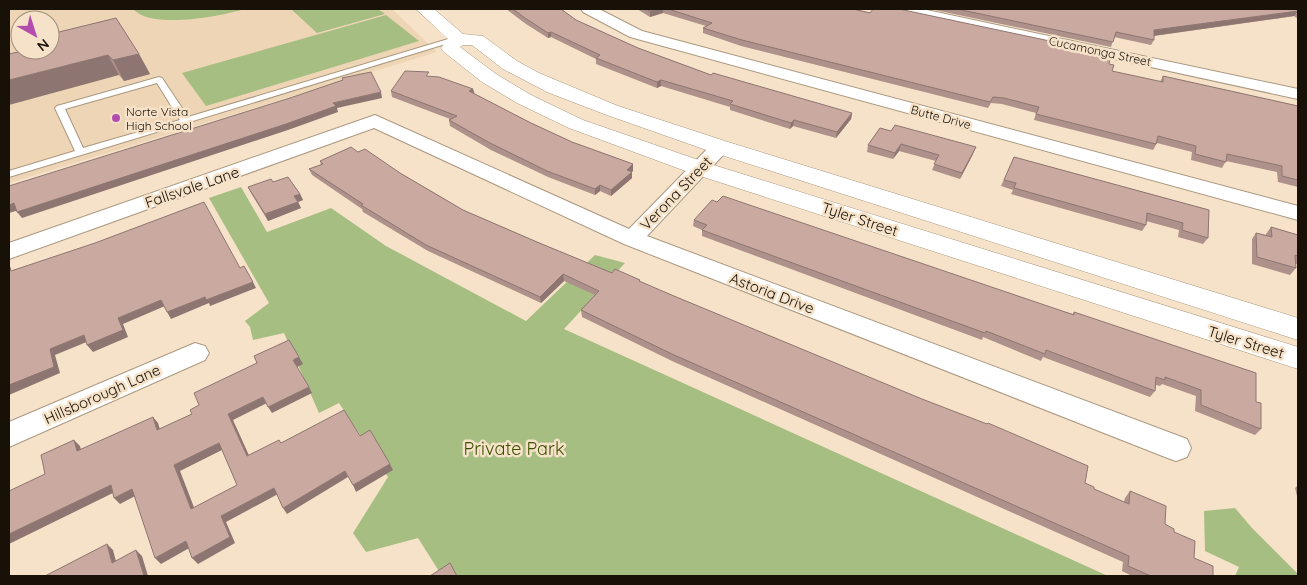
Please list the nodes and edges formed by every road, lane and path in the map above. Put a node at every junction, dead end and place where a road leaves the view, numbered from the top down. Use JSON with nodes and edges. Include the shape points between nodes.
{"nodes":[{"id":1,"x":424,"y":9,"type":"edge"},
{"id":2,"x":588,"y":9,"type":"edge"},
{"id":3,"x":902,"y":9,"type":"edge"},
{"id":4,"x":458,"y":39,"type":"junction"},
{"id":5,"x":1298,"y":94,"type":"edge"},
{"id":6,"x":185,"y":120,"type":"junction"},
{"id":7,"x":375,"y":122,"type":"joint"},
{"id":8,"x":720,"y":147,"type":"junction"},
{"id":9,"x":80,"y":152,"type":"junction"},
{"id":10,"x":700,"y":168,"type":"junction"},
{"id":11,"x":9,"y":174,"type":"edge"},
{"id":12,"x":1298,"y":213,"type":"edge"},
{"id":13,"x":632,"y":239,"type":"junction"},
{"id":14,"x":9,"y":251,"type":"edge"},
{"id":15,"x":1298,"y":329,"type":"edge"},
{"id":16,"x":195,"y":353,"type":"dead end"},
{"id":17,"x":1298,"y":358,"type":"edge"},
{"id":18,"x":9,"y":436,"type":"edge"},
{"id":19,"x":1176,"y":448,"type":"dead end"}],
"edges":[{"from":1,"to":4,"type":"main road","name":"Tyler Street"},
{"from":2,"to":12,"type":"street","name":"Butte Drive","via":[[636,34]]},
{"from":3,"to":5,"type":"street","name":"Cucamonga Street"},
{"from":4,"to":6,"type":"lane"},
{"from":4,"to":8,"type":"main road","name":"Tyler Street","via":[[476,40],[510,65],[554,88]]},
{"from":4,"to":10,"type":"main road","name":"Tyler Street","via":[[450,48],[489,78],[524,99],[576,124]]},
{"from":6,"to":9,"type":"lane"},
{"from":6,"to":9,"type":"lane","via":[[159,80],[60,108]]},
{"from":7,"to":13,"type":"street","name":"Astoria Drive"},
{"from":7,"to":14,"type":"street","name":"Fallsvale Lane"},
{"from":8,"to":10,"type":"street","name":"Verona Street"},
{"from":8,"to":15,"type":"main road","name":"Tyler Street"},
{"from":9,"to":11,"type":"lane"},
{"from":10,"to":13,"type":"street","name":"Verona Street"},
{"from":10,"to":17,"type":"main road","name":"Tyler Street"},
{"from":13,"to":19,"type":"street","name":"Astoria Drive"},
{"from":16,"to":18,"type":"street","name":"Hillsborough Lane"}]}
